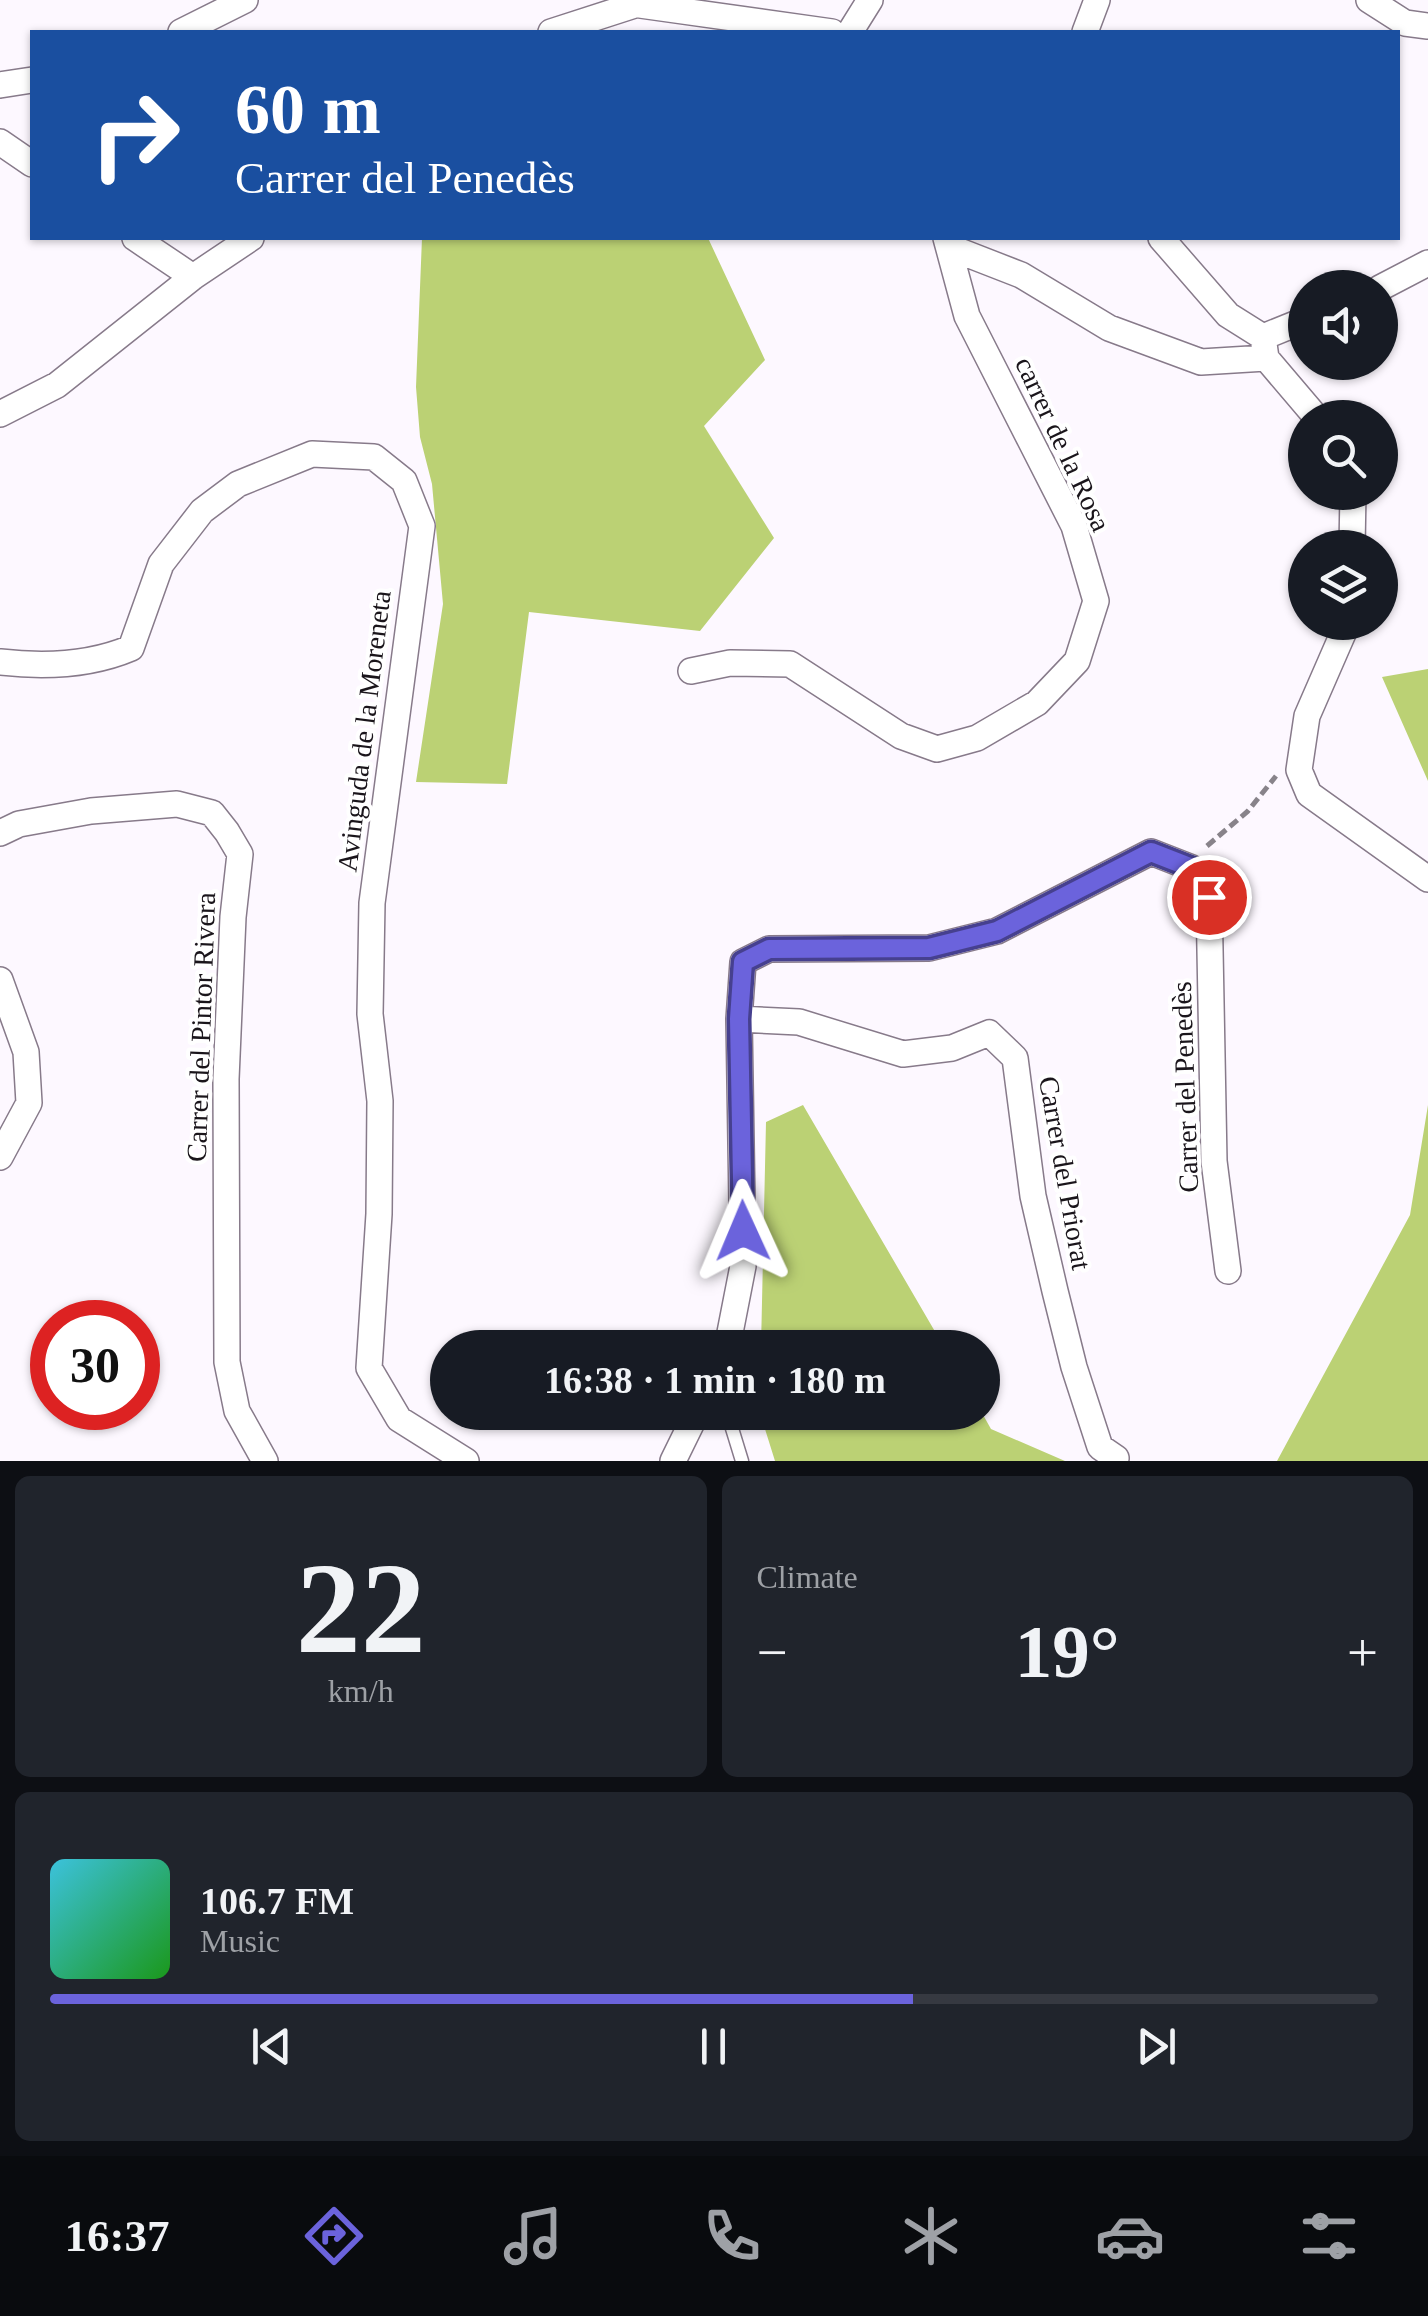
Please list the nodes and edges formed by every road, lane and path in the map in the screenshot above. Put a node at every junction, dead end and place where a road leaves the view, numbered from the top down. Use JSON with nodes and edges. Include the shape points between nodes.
{"nodes":[{"id":1,"x":245,"y":0,"type":"edge"},
{"id":2,"x":870,"y":0,"type":"edge"},
{"id":3,"x":1097,"y":0,"type":"edge"},
{"id":4,"x":1370,"y":0,"type":"edge"},
{"id":5,"x":645,"y":2,"type":"edge"},
{"id":6,"x":1428,"y":26,"type":"edge"},
{"id":7,"x":185,"y":30,"type":"edge"},
{"id":8,"x":558,"y":30,"type":"edge"},
{"id":9,"x":820,"y":30,"type":"edge"},
{"id":10,"x":851,"y":30,"type":"edge"},
{"id":11,"x":1086,"y":30,"type":"edge"},
{"id":12,"x":30,"y":80,"type":"edge"},
{"id":13,"x":0,"y":85,"type":"edge"},
{"id":14,"x":0,"y":142,"type":"edge"},
{"id":15,"x":30,"y":163,"type":"edge"},
{"id":16,"x":138,"y":240,"type":"edge"},
{"id":17,"x":247,"y":240,"type":"edge"},
{"id":18,"x":1164,"y":240,"type":"edge"},
{"id":19,"x":948,"y":242,"type":"edge"},
{"id":20,"x":1428,"y":262,"type":"edge"},
{"id":21,"x":193,"y":277,"type":"junction"},
{"id":22,"x":1398,"y":278,"type":"edge"},
{"id":23,"x":1288,"y":332,"type":"edge"},
{"id":24,"x":1264,"y":348,"type":"junction"},
{"id":25,"x":1303,"y":400,"type":"edge"},
{"id":26,"x":0,"y":414,"type":"edge"},
{"id":27,"x":1340,"y":640,"type":"edge"},
{"id":28,"x":0,"y":662,"type":"edge"},
{"id":29,"x":691,"y":671,"type":"dead end"},
{"id":30,"x":1300,"y":764,"type":"junction"},
{"id":31,"x":0,"y":833,"type":"edge"},
{"id":32,"x":1194,"y":857,"type":"dead end"},
{"id":33,"x":1428,"y":879,"type":"edge"},
{"id":34,"x":0,"y":980,"type":"edge"},
{"id":35,"x":739,"y":1019,"type":"junction"},
{"id":36,"x":0,"y":1157,"type":"edge"},
{"id":37,"x":1228,"y":1271,"type":"dead end"},
{"id":38,"x":731,"y":1330,"type":"edge"},
{"id":39,"x":688,"y":1430,"type":"edge"},
{"id":40,"x":733,"y":1430,"type":"edge"},
{"id":41,"x":1116,"y":1458,"type":"dead end"},
{"id":42,"x":265,"y":1461,"type":"edge"},
{"id":43,"x":466,"y":1461,"type":"edge"},
{"id":44,"x":673,"y":1461,"type":"edge"},
{"id":45,"x":742,"y":1461,"type":"edge"}],
"edges":[{"from":1,"to":7,"type":"street"},
{"from":2,"to":10,"type":"street"},
{"from":3,"to":11,"type":"street"},
{"from":4,"to":6,"type":"street","via":[[1405,23]]},
{"from":5,"to":8,"type":"street"},
{"from":5,"to":9,"type":"street"},
{"from":12,"to":13,"type":"street"},
{"from":14,"to":15,"type":"street"},
{"from":16,"to":21,"type":"street"},
{"from":17,"to":21,"type":"street"},
{"from":18,"to":24,"type":"street"},
{"from":19,"to":24,"type":"street","via":[[1109,328],[1201,362]]},
{"from":19,"to":29,"type":"street","name":"carrer de la Rosa","via":[[966,316],[1074,526],[1096,601],[1078,661],[1036,703],[977,738],[937,749],[901,736],[790,664],[730,663]]},
{"from":20,"to":22,"type":"street"},
{"from":21,"to":26,"type":"street","via":[[57,386]]},
{"from":23,"to":24,"type":"street"},
{"from":24,"to":25,"type":"street"},
{"from":27,"to":30,"type":"street","via":[[1307,716]]},
{"from":28,"to":43,"type":"street","name":"Avinguda de la Moreneta","via":[[104,659],[132,648],[160,564],[202,511],[238,484],[312,454],[374,458],[404,482],[422,526],[372,903],[370,1014],[380,1101],[369,1368],[400,1419]]},
{"from":30,"to":32,"type":"path","via":[[1279,772]]},
{"from":30,"to":33,"type":"street","via":[[1309,794]]},
{"from":31,"to":42,"type":"street","name":"Carrer del Pintor Rivera","via":[[91,811],[177,804],[212,814],[240,854],[226,1079],[228,1362],[237,1411]]},
{"from":34,"to":36,"type":"street","via":[[26,1052],[29,1104]]},
{"from":35,"to":37,"type":"street","name":"Carrer del Penedès","via":[[743,962],[769,949],[929,948],[997,931],[1151,852],[1192,868],[1209,897],[1214,1161]]},
{"from":35,"to":38,"type":"street","name":"Carrer del Penedès","via":[[743,1266]]},
{"from":35,"to":41,"type":"street","name":"Carrer del Priorat","via":[[799,1022],[903,1054],[952,1048],[989,1033],[1015,1058],[1033,1196],[1060,1310],[1100,1447]]},
{"from":39,"to":44,"type":"street"},
{"from":40,"to":45,"type":"lane"}]}
